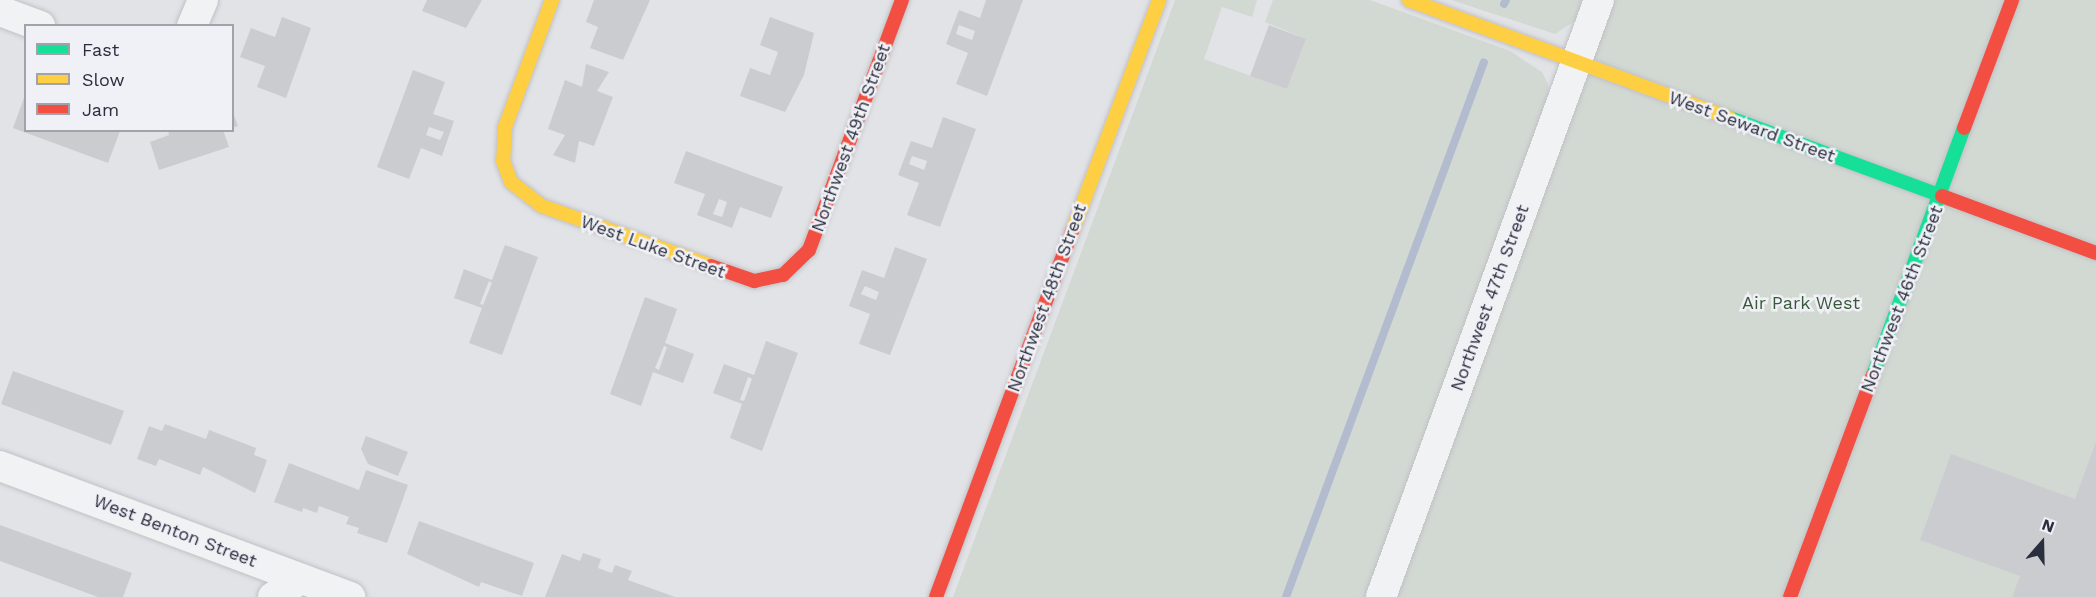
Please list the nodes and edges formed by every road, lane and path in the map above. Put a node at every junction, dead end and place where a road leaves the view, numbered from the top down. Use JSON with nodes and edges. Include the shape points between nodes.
{"nodes":[{"id":1,"x":203,"y":0,"type":"edge"},
{"id":2,"x":552,"y":0,"type":"edge"},
{"id":3,"x":902,"y":0,"type":"edge"},
{"id":4,"x":1159,"y":0,"type":"edge"},
{"id":5,"x":1409,"y":0,"type":"edge"},
{"id":6,"x":1599,"y":0,"type":"edge"},
{"id":7,"x":2012,"y":0,"type":"edge"},
{"id":8,"x":0,"y":11,"type":"edge"},
{"id":9,"x":35,"y":24,"type":"edge"},
{"id":10,"x":193,"y":24,"type":"edge"},
{"id":11,"x":1575,"y":64,"type":"junction"},
{"id":12,"x":1941,"y":195,"type":"junction"},
{"id":13,"x":2096,"y":253,"type":"edge"},
{"id":14,"x":792,"y":270,"type":"joint"},
{"id":15,"x":0,"y":466,"type":"edge"},
{"id":16,"x":301,"y":579,"type":"junction"},
{"id":17,"x":273,"y":597,"type":"edge"},
{"id":18,"x":350,"y":597,"type":"edge"},
{"id":19,"x":936,"y":597,"type":"edge"},
{"id":20,"x":1381,"y":597,"type":"edge"},
{"id":21,"x":1790,"y":597,"type":"edge"}],
"edges":[{"from":1,"to":10,"type":"street"},
{"from":2,"to":14,"type":"street","name":"West Luke Street","via":[[501,145],[507,175],[518,191],[542,206],[734,277],[765,281]]},
{"from":3,"to":14,"type":"street","name":"Northwest 49th Street","via":[[814,240]]},
{"from":4,"to":19,"type":"street","name":"Northwest 48th Street"},
{"from":5,"to":11,"type":"street","name":"West Seward Street"},
{"from":6,"to":11,"type":"street","name":"Northwest 47th Street"},
{"from":7,"to":12,"type":"street","name":"Northwest 46th Street"},
{"from":8,"to":9,"type":"street"},
{"from":11,"to":12,"type":"street","name":"West Seward Street"},
{"from":11,"to":20,"type":"street","name":"Northwest 47th Street"},
{"from":12,"to":13,"type":"street","name":"West Seward Street"},
{"from":12,"to":21,"type":"street","name":"Northwest 46th Street"},
{"from":15,"to":16,"type":"street","name":"West Benton Street"},
{"from":16,"to":17,"type":"street"},
{"from":16,"to":18,"type":"street","name":"West Benton Street"}]}
